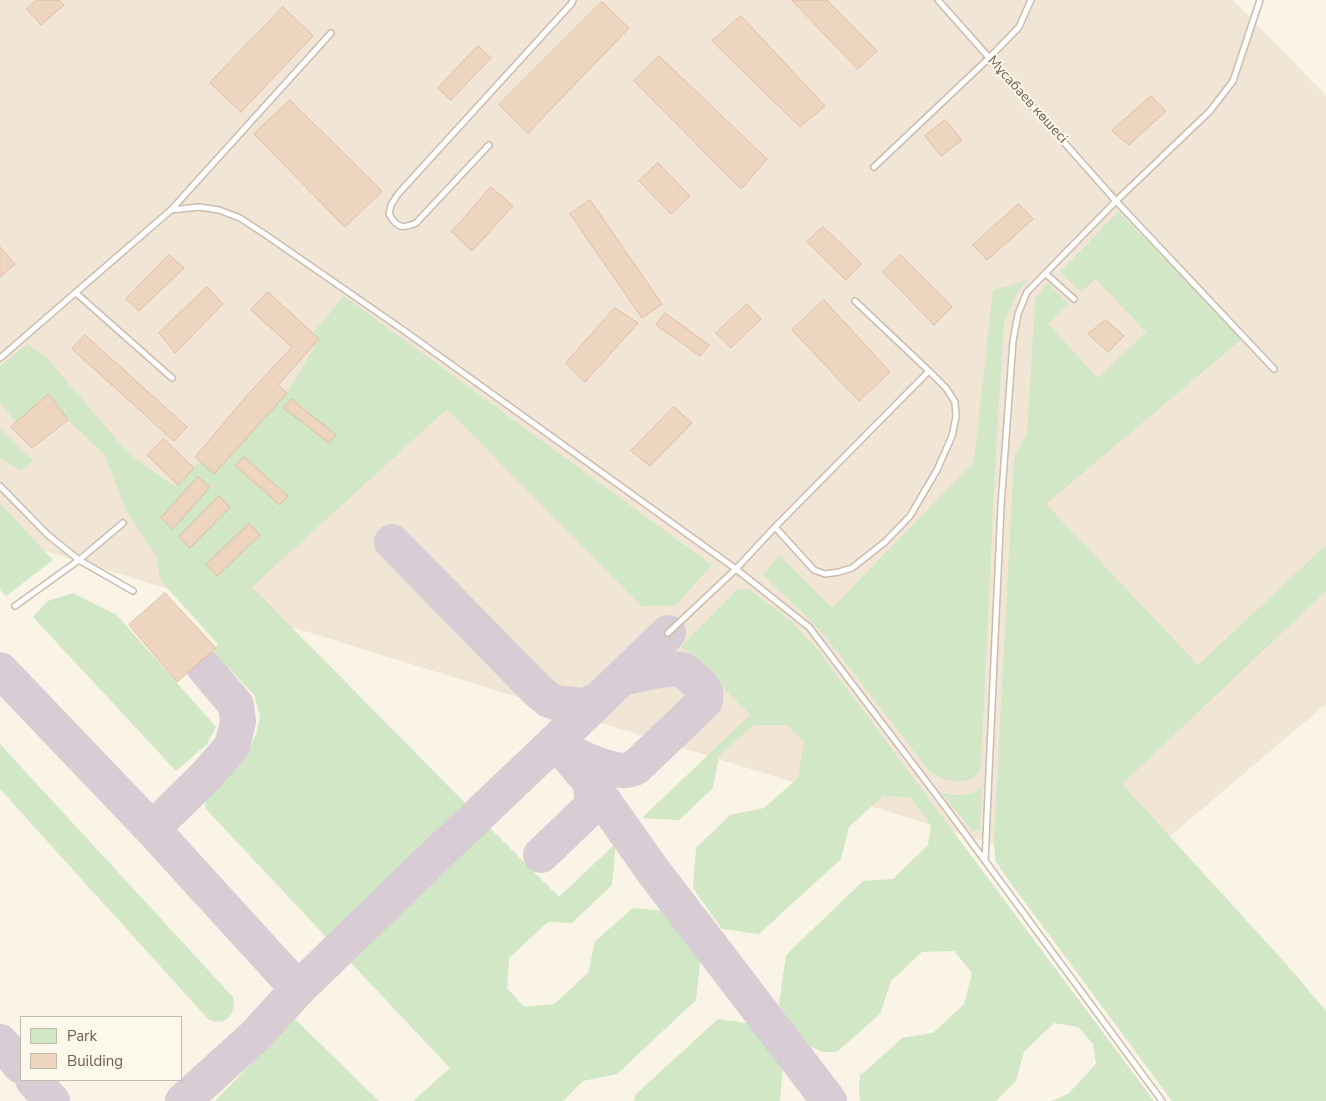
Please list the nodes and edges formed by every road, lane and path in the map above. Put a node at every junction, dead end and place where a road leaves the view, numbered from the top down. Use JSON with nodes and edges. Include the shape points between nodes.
{"nodes":[{"id":1,"x":573,"y":0,"type":"edge"},
{"id":2,"x":938,"y":0,"type":"edge"},
{"id":3,"x":1031,"y":0,"type":"edge"},
{"id":4,"x":1260,"y":0,"type":"edge"},
{"id":5,"x":331,"y":33,"type":"dead end"},
{"id":6,"x":989,"y":58,"type":"junction"},
{"id":7,"x":489,"y":145,"type":"dead end"},
{"id":8,"x":874,"y":167,"type":"dead end"},
{"id":9,"x":1116,"y":201,"type":"junction"},
{"id":10,"x":171,"y":210,"type":"junction"},
{"id":11,"x":1046,"y":274,"type":"junction"},
{"id":12,"x":76,"y":293,"type":"junction"},
{"id":13,"x":1074,"y":300,"type":"dead end"},
{"id":14,"x":855,"y":301,"type":"dead end"},
{"id":15,"x":0,"y":358,"type":"edge"},
{"id":16,"x":1274,"y":369,"type":"dead end"},
{"id":17,"x":929,"y":371,"type":"junction"},
{"id":18,"x":172,"y":378,"type":"dead end"},
{"id":19,"x":0,"y":486,"type":"edge"},
{"id":20,"x":123,"y":523,"type":"dead end"},
{"id":21,"x":776,"y":527,"type":"junction"},
{"id":22,"x":79,"y":560,"type":"junction"},
{"id":23,"x":736,"y":569,"type":"junction"},
{"id":24,"x":134,"y":591,"type":"dead end"},
{"id":25,"x":15,"y":606,"type":"dead end"},
{"id":26,"x":668,"y":633,"type":"dead end"},
{"id":27,"x":985,"y":861,"type":"junction"},
{"id":28,"x":1162,"y":1101,"type":"edge"}],
"edges":[{"from":1,"to":7,"type":"lane","via":[[398,194],[389,214],[394,222],[406,227],[416,223]]},
{"from":2,"to":6,"type":"lane","name":"Мұсабаев көшесі"},
{"from":3,"to":6,"type":"lane","via":[[1019,27]]},
{"from":4,"to":9,"type":"lane","via":[[1233,81],[1210,112]]},
{"from":5,"to":10,"type":"lane"},
{"from":6,"to":8,"type":"lane"},
{"from":6,"to":9,"type":"lane","name":"Мұсабаев көшесі"},
{"from":9,"to":11,"type":"lane"},
{"from":9,"to":16,"type":"lane","name":"Мұсабаев көшесі"},
{"from":10,"to":12,"type":"lane"},
{"from":10,"to":23,"type":"lane","via":[[199,207],[218,210],[240,218],[266,234]]},
{"from":11,"to":13,"type":"lane"},
{"from":11,"to":27,"type":"lane","via":[[1028,292],[1018,314],[1013,341],[1001,506]]},
{"from":12,"to":15,"type":"lane"},
{"from":12,"to":18,"type":"lane"},
{"from":14,"to":17,"type":"lane"},
{"from":17,"to":21,"type":"lane"},
{"from":17,"to":21,"type":"lane","via":[[955,402],[952,436],[937,470],[910,516],[885,542],[852,568],[825,574],[814,570]]},
{"from":19,"to":22,"type":"lane","via":[[48,535]]},
{"from":20,"to":22,"type":"lane"},
{"from":21,"to":23,"type":"lane"},
{"from":22,"to":24,"type":"lane"},
{"from":22,"to":25,"type":"lane"},
{"from":23,"to":26,"type":"lane"},
{"from":23,"to":27,"type":"lane","via":[[808,627]]},
{"from":27,"to":28,"type":"lane"}]}
